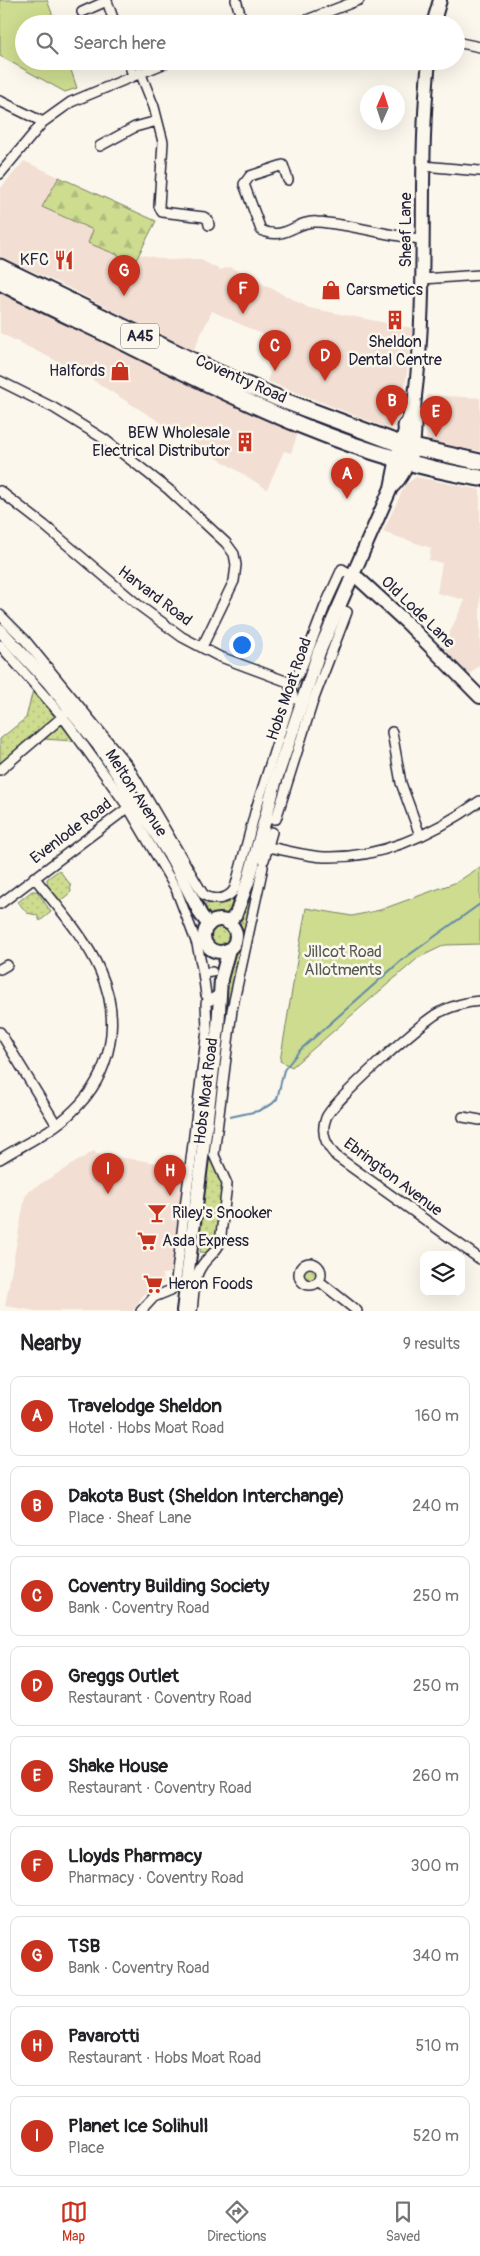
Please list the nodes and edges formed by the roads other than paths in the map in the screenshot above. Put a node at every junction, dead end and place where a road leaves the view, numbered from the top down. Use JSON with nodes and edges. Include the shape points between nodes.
{"nodes":[{"id":1,"x":236,"y":0,"type":"edge"},
{"id":2,"x":359,"y":0,"type":"edge"},
{"id":3,"x":440,"y":0,"type":"edge"},
{"id":4,"x":82,"y":12,"type":"dead end"},
{"id":5,"x":112,"y":15,"type":"edge"},
{"id":6,"x":240,"y":15,"type":"edge"},
{"id":7,"x":320,"y":15,"type":"edge"},
{"id":8,"x":436,"y":15,"type":"edge"},
{"id":9,"x":465,"y":44,"type":"edge"},
{"id":10,"x":480,"y":47,"type":"edge"},
{"id":11,"x":134,"y":70,"type":"edge"},
{"id":12,"x":146,"y":70,"type":"edge"},
{"id":13,"x":428,"y":70,"type":"edge"},
{"id":14,"x":136,"y":74,"type":"junction"},
{"id":15,"x":0,"y":101,"type":"edge"},
{"id":16,"x":43,"y":122,"type":"junction"},
{"id":17,"x":158,"y":122,"type":"junction"},
{"id":18,"x":100,"y":146,"type":"dead end"},
{"id":19,"x":423,"y":166,"type":"junction"},
{"id":20,"x":480,"y":171,"type":"edge"},
{"id":21,"x":0,"y":174,"type":"edge"},
{"id":22,"x":288,"y":180,"type":"dead end"},
{"id":23,"x":209,"y":225,"type":"dead end"},
{"id":24,"x":421,"y":239,"type":"junction"},
{"id":25,"x":0,"y":267,"type":"edge"},
{"id":26,"x":480,"y":275,"type":"edge"},
{"id":27,"x":423,"y":279,"type":"junction"},
{"id":28,"x":0,"y":282,"type":"edge"},
{"id":29,"x":0,"y":381,"type":"edge"},
{"id":30,"x":411,"y":426,"type":"joint"},
{"id":31,"x":405,"y":454,"type":"junction"},
{"id":32,"x":480,"y":462,"type":"edge"},
{"id":33,"x":480,"y":472,"type":"edge"},
{"id":34,"x":480,"y":478,"type":"edge"},
{"id":35,"x":0,"y":491,"type":"edge"},
{"id":36,"x":352,"y":575,"type":"junction"},
{"id":37,"x":337,"y":608,"type":"junction"},
{"id":38,"x":0,"y":616,"type":"edge"},
{"id":39,"x":0,"y":630,"type":"edge"},
{"id":40,"x":0,"y":645,"type":"edge"},
{"id":41,"x":202,"y":647,"type":"junction"},
{"id":42,"x":306,"y":670,"type":"junction"},
{"id":43,"x":294,"y":694,"type":"junction"},
{"id":44,"x":480,"y":697,"type":"edge"},
{"id":45,"x":67,"y":713,"type":"junction"},
{"id":46,"x":392,"y":732,"type":"dead end"},
{"id":47,"x":0,"y":770,"type":"edge"},
{"id":48,"x":480,"y":801,"type":"edge"},
{"id":49,"x":132,"y":804,"type":"junction"},
{"id":50,"x":271,"y":819,"type":"junction"},
{"id":51,"x":272,"y":832,"type":"dead end"},
{"id":52,"x":420,"y":835,"type":"junction"},
{"id":53,"x":268,"y":847,"type":"junction"},
{"id":54,"x":34,"y":877,"type":"junction"},
{"id":55,"x":201,"y":898,"type":"junction"},
{"id":56,"x":0,"y":904,"type":"edge"},
{"id":57,"x":228,"y":923,"type":"junction"},
{"id":58,"x":209,"y":925,"type":"junction"},
{"id":59,"x":229,"y":949,"type":"junction"},
{"id":60,"x":212,"y":950,"type":"junction"},
{"id":61,"x":212,"y":974,"type":"junction"},
{"id":62,"x":221,"y":993,"type":"junction"},
{"id":63,"x":206,"y":999,"type":"junction"},
{"id":64,"x":480,"y":1001,"type":"edge"},
{"id":65,"x":0,"y":1032,"type":"edge"},
{"id":66,"x":463,"y":1117,"type":"dead end"},
{"id":67,"x":480,"y":1120,"type":"edge"},
{"id":68,"x":56,"y":1124,"type":"junction"},
{"id":69,"x":0,"y":1159,"type":"edge"},
{"id":70,"x":195,"y":1178,"type":"junction"},
{"id":71,"x":480,"y":1259,"type":"edge"},
{"id":72,"x":183,"y":1269,"type":"junction"},
{"id":73,"x":319,"y":1281,"type":"dead end"},
{"id":74,"x":141,"y":1311,"type":"edge"},
{"id":75,"x":183,"y":1311,"type":"edge"},
{"id":76,"x":192,"y":1311,"type":"edge"},
{"id":77,"x":357,"y":1311,"type":"edge"}],
"edges":[{"from":1,"to":6,"type":"street"},
{"from":2,"to":7,"type":"street"},
{"from":3,"to":8,"type":"main road"},
{"from":4,"to":5,"type":"street","via":[[107,2]]},
{"from":9,"to":10,"type":"street"},
{"from":11,"to":14,"type":"street"},
{"from":12,"to":14,"type":"street"},
{"from":13,"to":19,"type":"main road","name":"Sheaf Lane"},
{"from":14,"to":16,"type":"street","via":[[71,102]]},
{"from":14,"to":17,"type":"street"},
{"from":15,"to":16,"type":"street"},
{"from":16,"to":21,"type":"street"},
{"from":17,"to":18,"type":"street","via":[[135,128]]},
{"from":17,"to":23,"type":"street","via":[[163,142],[159,206],[162,212],[204,217]]},
{"from":19,"to":20,"type":"street"},
{"from":19,"to":24,"type":"main road","name":"Sheaf Lane"},
{"from":22,"to":24,"type":"street","via":[[283,165],[246,179],[244,184],[261,230],[276,235],[315,222]]},
{"from":24,"to":27,"type":"main road","name":"Sheaf Lane"},
{"from":25,"to":31,"type":"highway","name":"Coventry Road","number":"A45","via":[[216,372],[282,400],[302,413]]},
{"from":26,"to":27,"type":"street"},
{"from":27,"to":30,"type":"main road","name":"Sheaf Lane","via":[[422,329]]},
{"from":28,"to":31,"type":"highway","name":"Coventry Road","number":"A45","via":[[225,392],[298,423]]},
{"from":29,"to":41,"type":"street","via":[[104,438],[168,489],[226,543],[234,554],[234,581]]},
{"from":30,"to":31,"type":"highway"},
{"from":31,"to":32,"type":"highway","name":"Coventry Road","number":"A45"},
{"from":31,"to":33,"type":"highway"},
{"from":31,"to":34,"type":"highway","name":"Coventry Road","number":"A45"},
{"from":31,"to":36,"type":"main road","name":"Hobs Moat Road"},
{"from":35,"to":41,"type":"street","name":"Harvard Road","via":[[137,604]]},
{"from":36,"to":37,"type":"main road","name":"Hobs Moat Road"},
{"from":36,"to":42,"type":"street","name":"Hobs Moat Road","via":[[342,569],[325,606]]},
{"from":36,"to":44,"type":"main road","name":"Old Lode Lane","via":[[407,623]]},
{"from":37,"to":42,"type":"main road","name":"Hobs Moat Road"},
{"from":37,"to":50,"type":"street","name":"Hobs Moat Road","via":[[346,612]]},
{"from":38,"to":55,"type":"street","name":"Melton Avenue","via":[[31,647],[128,766]]},
{"from":39,"to":45,"type":"main road","name":"Melton Avenue"},
{"from":40,"to":45,"type":"street","name":"Melton Avenue"},
{"from":41,"to":43,"type":"street","name":"Harvard Road"},
{"from":42,"to":43,"type":"main road","name":"Hobs Moat Road"},
{"from":42,"to":43,"type":"street","name":"Hobs Moat Road"},
{"from":43,"to":50,"type":"main road","name":"Hobs Moat Road"},
{"from":43,"to":55,"type":"street","name":"Hobs Moat Road","via":[[256,809],[235,888],[229,896]]},
{"from":45,"to":47,"type":"street"},
{"from":45,"to":49,"type":"main road","name":"Melton Avenue"},
{"from":46,"to":52,"type":"street","via":[[400,783]]},
{"from":48,"to":52,"type":"street","via":[[452,820]]},
{"from":49,"to":54,"type":"street","name":"Evenlode Road"},
{"from":49,"to":55,"type":"main road","name":"Melton Avenue"},
{"from":49,"to":61,"type":"street","name":"Melton Avenue","via":[[176,889]]},
{"from":50,"to":57,"type":"main road","name":"Hobs Moat Road","via":[[236,914]]},
{"from":51,"to":53,"type":"street","name":"Hobs Moat Road"},
{"from":52,"to":53,"type":"street","via":[[400,845],[359,856],[323,857]]},
{"from":53,"to":76,"type":"street","name":"Hobs Moat Road","via":[[232,1010],[215,1146],[214,1155],[227,1184],[220,1243],[197,1275]]},
{"from":54,"to":56,"type":"street","name":"Evenlode Road"},
{"from":54,"to":68,"type":"street","via":[[100,970],[110,1005],[110,1045],[100,1076],[72,1112]]},
{"from":55,"to":58,"type":"main road","name":"Melton Avenue","via":[[201,915]]},
{"from":57,"to":58,"type":"main road","via":[[219,920]]},
{"from":57,"to":59,"type":"main road","via":[[236,934]]},
{"from":58,"to":60,"type":"main road","via":[[204,938]]},
{"from":59,"to":60,"type":"main road"},
{"from":59,"to":61,"type":"main road","name":"Hobs Moat Road"},
{"from":60,"to":61,"type":"main road","name":"Hobs Moat Road"},
{"from":61,"to":62,"type":"main road","name":"Hobs Moat Road"},
{"from":61,"to":63,"type":"street","name":"Melton Avenue"},
{"from":62,"to":63,"type":"street"},
{"from":62,"to":70,"type":"main road","name":"Hobs Moat Road"},
{"from":63,"to":70,"type":"street","name":"Melton Avenue","via":[[207,1030]]},
{"from":64,"to":71,"type":"street","name":"Ebrington Avenue","via":[[439,1012],[411,1033],[330,1110],[323,1130],[329,1148],[336,1156]]},
{"from":65,"to":68,"type":"street"},
{"from":66,"to":67,"type":"street"},
{"from":68,"to":69,"type":"street"},
{"from":70,"to":72,"type":"main road","name":"Hobs Moat Road"},
{"from":72,"to":74,"type":"street","via":[[171,1290],[154,1297]]},
{"from":72,"to":75,"type":"main road","name":"Hobs Moat Road"},
{"from":73,"to":77,"type":"street"}]}
